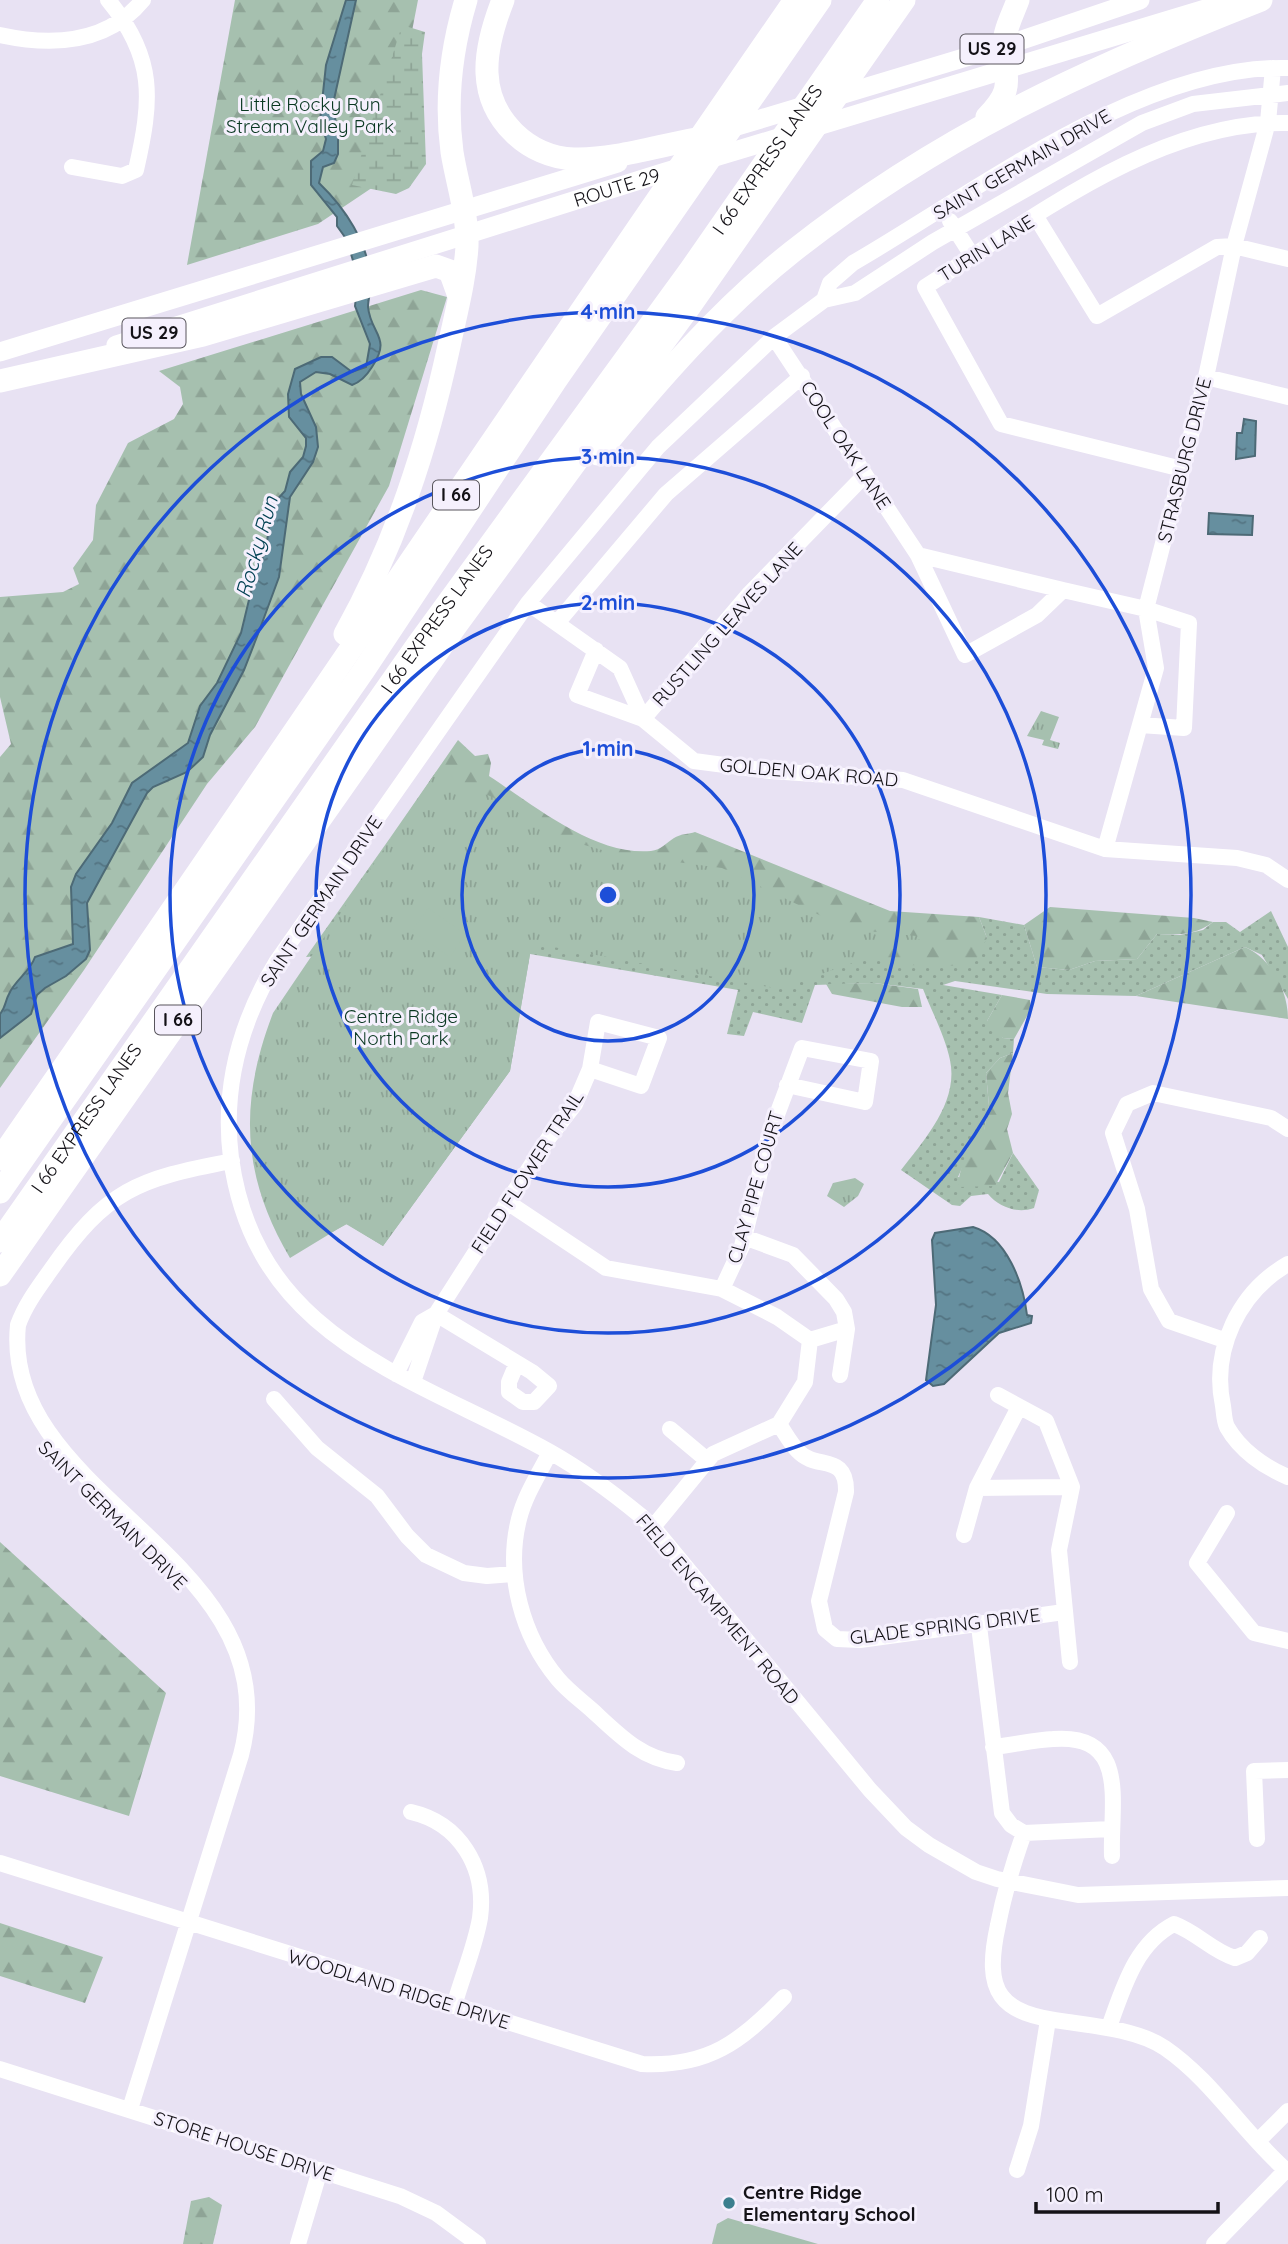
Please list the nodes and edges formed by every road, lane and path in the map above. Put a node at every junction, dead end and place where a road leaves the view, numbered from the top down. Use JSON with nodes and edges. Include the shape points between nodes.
{"nodes":[{"id":1,"x":108,"y":0,"type":"edge"},
{"id":2,"x":143,"y":0,"type":"edge"},
{"id":3,"x":466,"y":0,"type":"edge"},
{"id":4,"x":503,"y":0,"type":"edge"},
{"id":5,"x":789,"y":0,"type":"edge"},
{"id":6,"x":795,"y":0,"type":"edge"},
{"id":7,"x":820,"y":0,"type":"edge"},
{"id":8,"x":878,"y":0,"type":"edge"},
{"id":9,"x":904,"y":0,"type":"edge"},
{"id":10,"x":1018,"y":0,"type":"edge"},
{"id":11,"x":1140,"y":0,"type":"edge"},
{"id":12,"x":1195,"y":0,"type":"edge"},
{"id":13,"x":1235,"y":0,"type":"edge"},
{"id":14,"x":1261,"y":0,"type":"edge"},
{"id":15,"x":122,"y":20,"type":"junction"},
{"id":16,"x":0,"y":34,"type":"edge"},
{"id":17,"x":1113,"y":36,"type":"junction"},
{"id":18,"x":766,"y":42,"type":"junction"},
{"id":19,"x":1005,"y":57,"type":"junction"},
{"id":20,"x":1281,"y":68,"type":"edge"},
{"id":21,"x":1280,"y":93,"type":"edge"},
{"id":22,"x":1268,"y":122,"type":"junction"},
{"id":23,"x":1288,"y":123,"type":"edge"},
{"id":24,"x":979,"y":126,"type":"junction"},
{"id":25,"x":696,"y":139,"type":"junction"},
{"id":26,"x":72,"y":167,"type":"dead end"},
{"id":27,"x":463,"y":210,"type":"junction"},
{"id":28,"x":943,"y":210,"type":"junction"},
{"id":29,"x":1036,"y":217,"type":"junction"},
{"id":30,"x":955,"y":229,"type":"junction"},
{"id":31,"x":467,"y":236,"type":"junction"},
{"id":32,"x":1234,"y":246,"type":"junction"},
{"id":33,"x":973,"y":257,"type":"junction"},
{"id":34,"x":1288,"y":259,"type":"edge"},
{"id":35,"x":389,"y":270,"type":"junction"},
{"id":36,"x":459,"y":296,"type":"junction"},
{"id":37,"x":824,"y":300,"type":"junction"},
{"id":38,"x":774,"y":337,"type":"junction"},
{"id":39,"x":0,"y":352,"type":"edge"},
{"id":40,"x":802,"y":376,"type":"junction"},
{"id":41,"x":1206,"y":377,"type":"junction"},
{"id":42,"x":0,"y":381,"type":"edge"},
{"id":43,"x":1288,"y":397,"type":"edge"},
{"id":44,"x":1182,"y":470,"type":"junction"},
{"id":45,"x":865,"y":475,"type":"junction"},
{"id":46,"x":551,"y":492,"type":"junction"},
{"id":47,"x":918,"y":555,"type":"junction"},
{"id":48,"x":1063,"y":590,"type":"junction"},
{"id":49,"x":528,"y":603,"type":"junction"},
{"id":50,"x":1146,"y":609,"type":"junction"},
{"id":51,"x":557,"y":623,"type":"junction"},
{"id":52,"x":596,"y":650,"type":"junction"},
{"id":53,"x":643,"y":719,"type":"junction"},
{"id":54,"x":1140,"y":725,"type":"junction"},
{"id":55,"x":262,"y":779,"type":"junction"},
{"id":56,"x":1105,"y":849,"type":"junction"},
{"id":57,"x":1288,"y":880,"type":"edge"},
{"id":58,"x":590,"y":1069,"type":"junction"},
{"id":59,"x":787,"y":1085,"type":"junction"},
{"id":60,"x":1288,"y":1129,"type":"edge"},
{"id":61,"x":0,"y":1159,"type":"edge"},
{"id":62,"x":232,"y":1161,"type":"junction"},
{"id":63,"x":0,"y":1192,"type":"edge"},
{"id":64,"x":507,"y":1202,"type":"junction"},
{"id":65,"x":744,"y":1237,"type":"junction"},
{"id":66,"x":0,"y":1241,"type":"edge"},
{"id":67,"x":1288,"y":1264,"type":"edge"},
{"id":68,"x":0,"y":1275,"type":"edge"},
{"id":69,"x":722,"y":1289,"type":"junction"},
{"id":70,"x":436,"y":1314,"type":"junction"},
{"id":71,"x":847,"y":1329,"type":"junction"},
{"id":72,"x":810,"y":1340,"type":"junction"},
{"id":73,"x":1224,"y":1340,"type":"junction"},
{"id":74,"x":517,"y":1363,"type":"dead end"},
{"id":75,"x":396,"y":1374,"type":"junction"},
{"id":76,"x":840,"y":1375,"type":"dead end"},
{"id":77,"x":413,"y":1382,"type":"junction"},
{"id":78,"x":998,"y":1395,"type":"dead end"},
{"id":79,"x":274,"y":1399,"type":"dead end"},
{"id":80,"x":1019,"y":1407,"type":"junction"},
{"id":81,"x":779,"y":1424,"type":"junction"},
{"id":82,"x":670,"y":1429,"type":"dead end"},
{"id":83,"x":551,"y":1452,"type":"junction"},
{"id":84,"x":707,"y":1460,"type":"junction"},
{"id":85,"x":1288,"y":1477,"type":"edge"},
{"id":86,"x":1072,"y":1487,"type":"junction"},
{"id":87,"x":977,"y":1488,"type":"junction"},
{"id":88,"x":1227,"y":1513,"type":"dead end"},
{"id":89,"x":653,"y":1527,"type":"junction"},
{"id":90,"x":964,"y":1535,"type":"dead end"},
{"id":91,"x":513,"y":1574,"type":"junction"},
{"id":92,"x":1064,"y":1612,"type":"junction"},
{"id":93,"x":979,"y":1626,"type":"junction"},
{"id":94,"x":1288,"y":1641,"type":"edge"},
{"id":95,"x":1070,"y":1662,"type":"dead end"},
{"id":96,"x":993,"y":1747,"type":"junction"},
{"id":97,"x":677,"y":1763,"type":"dead end"},
{"id":98,"x":1288,"y":1770,"type":"edge"},
{"id":99,"x":411,"y":1812,"type":"dead end"},
{"id":100,"x":1111,"y":1829,"type":"junction"},
{"id":101,"x":1024,"y":1833,"type":"junction"},
{"id":102,"x":1257,"y":1839,"type":"dead end"},
{"id":103,"x":1112,"y":1856,"type":"dead end"},
{"id":104,"x":0,"y":1863,"type":"edge"},
{"id":105,"x":1007,"y":1881,"type":"junction"},
{"id":106,"x":1288,"y":1888,"type":"edge"},
{"id":107,"x":189,"y":1923,"type":"junction"},
{"id":108,"x":1260,"y":1938,"type":"dead end"},
{"id":109,"x":784,"y":1997,"type":"dead end"},
{"id":110,"x":454,"y":2006,"type":"junction"},
{"id":111,"x":1048,"y":2020,"type":"junction"},
{"id":112,"x":1109,"y":2028,"type":"junction"},
{"id":113,"x":0,"y":2069,"type":"edge"},
{"id":114,"x":130,"y":2109,"type":"junction"},
{"id":115,"x":1288,"y":2111,"type":"edge"},
{"id":116,"x":1259,"y":2140,"type":"junction"},
{"id":117,"x":320,"y":2170,"type":"junction"},
{"id":118,"x":1017,"y":2170,"type":"dead end"},
{"id":119,"x":1287,"y":2171,"type":"edge"},
{"id":120,"x":298,"y":2244,"type":"edge"},
{"id":121,"x":478,"y":2244,"type":"edge"},
{"id":122,"x":1214,"y":2244,"type":"edge"}],
"edges":[{"from":1,"to":15,"type":"street"},
{"from":2,"to":15,"type":"street"},
{"from":3,"to":27,"type":"highway","via":[[449,88],[452,150]]},
{"from":4,"to":25,"type":"highway","via":[[491,38],[488,80],[501,118],[521,140],[551,155],[575,159]]},
{"from":5,"to":18,"type":"highway"},
{"from":6,"to":18,"type":"highway","number":"I 66"},
{"from":7,"to":63,"type":"highway","name":"I 66 EXPRESS LANES","via":[[364,670]]},
{"from":8,"to":66,"type":"highway","name":"I 66 EXPRESS LANES"},
{"from":9,"to":46,"type":"highway","number":"I 66","via":[[690,306]]},
{"from":10,"to":19,"type":"highway"},
{"from":11,"to":19,"type":"main road","name":"ROUTE 29","number":"US 29"},
{"from":12,"to":17,"type":"main road"},
{"from":13,"to":17,"type":"main road","name":"ROUTE 29","number":"US 29"},
{"from":14,"to":24,"type":"highway","via":[[1149,43]]},
{"from":15,"to":16,"type":"street","via":[[76,40],[47,42]]},
{"from":15,"to":26,"type":"street","via":[[139,45],[148,85],[146,128],[136,170],[122,176]]},
{"from":17,"to":19,"type":"main road","name":"ROUTE 29","number":"US 29"},
{"from":18,"to":55,"type":"highway","number":"I 66"},
{"from":19,"to":24,"type":"highway","via":[[1006,95]]},
{"from":19,"to":25,"type":"main road","name":"ROUTE 29","number":"US 29"},
{"from":19,"to":31,"type":"main road","name":"ROUTE 29","number":"US 29"},
{"from":20,"to":21,"type":"street","name":"STRASBURG DRIVE"},
{"from":20,"to":28,"type":"street","name":"SAINT GERMAIN DRIVE","via":[[1223,74],[1107,113]]},
{"from":21,"to":22,"type":"street","name":"STRASBURG DRIVE"},
{"from":21,"to":30,"type":"street","name":"SAINT GERMAIN DRIVE","via":[[1193,104],[1142,123]]},
{"from":22,"to":23,"type":"street","name":"TURIN LANE"},
{"from":22,"to":29,"type":"street","name":"TURIN LANE","via":[[1178,141],[1103,176]]},
{"from":22,"to":32,"type":"street","name":"STRASBURG DRIVE"},
{"from":24,"to":46,"type":"highway","via":[[893,178],[790,253],[741,297],[637,406],[588,466]]},
{"from":25,"to":27,"type":"main road","name":"ROUTE 29","number":"US 29"},
{"from":27,"to":31,"type":"highway"},
{"from":27,"to":39,"type":"main road","name":"ROUTE 29","number":"US 29"},
{"from":28,"to":30,"type":"street"},
{"from":28,"to":37,"type":"street","name":"SAINT GERMAIN DRIVE","via":[[853,263],[830,283]]},
{"from":29,"to":32,"type":"street","via":[[1097,316],[1217,247]]},
{"from":29,"to":33,"type":"street","name":"TURIN LANE"},
{"from":30,"to":33,"type":"street"},
{"from":30,"to":37,"type":"street","name":"SAINT GERMAIN DRIVE","via":[[855,293]]},
{"from":31,"to":35,"type":"main road","name":"ROUTE 29","number":"US 29"},
{"from":31,"to":36,"type":"highway"},
{"from":32,"to":34,"type":"street"},
{"from":32,"to":41,"type":"street","name":"STRASBURG DRIVE"},
{"from":33,"to":44,"type":"street","name":"TURIN LANE","via":[[925,287],[1001,424]]},
{"from":35,"to":36,"type":"highway","via":[[443,267],[453,274]]},
{"from":35,"to":42,"type":"highway","via":[[203,335]]},
{"from":36,"to":55,"type":"highway","via":[[423,450],[396,531],[362,604]]},
{"from":37,"to":38,"type":"street","name":"SAINT GERMAIN DRIVE"},
{"from":38,"to":40,"type":"street","name":"COOL OAK LANE"},
{"from":38,"to":49,"type":"street","name":"SAINT GERMAIN DRIVE","via":[[658,447]]},
{"from":40,"to":45,"type":"street","name":"COOL OAK LANE"},
{"from":40,"to":51,"type":"street","via":[[666,494]]},
{"from":41,"to":43,"type":"street"},
{"from":41,"to":44,"type":"street","name":"STRASBURG DRIVE"},
{"from":44,"to":50,"type":"street","name":"STRASBURG DRIVE"},
{"from":45,"to":47,"type":"street","name":"COOL OAK LANE"},
{"from":45,"to":53,"type":"street","name":"RUSTLING LEAVES LANE","via":[[750,593]]},
{"from":46,"to":68,"type":"highway","number":"I 66"},
{"from":47,"to":48,"type":"street"},
{"from":47,"to":48,"type":"street","name":"COOL OAK LANE","via":[[965,655],[1037,615]]},
{"from":48,"to":50,"type":"street"},
{"from":49,"to":51,"type":"street","name":"GOLDEN OAK ROAD"},
{"from":49,"to":62,"type":"street","name":"SAINT GERMAIN DRIVE","via":[[261,987],[232,1069]]},
{"from":50,"to":54,"type":"street","name":"STRASBURG DRIVE","via":[[1156,668]]},
{"from":50,"to":54,"type":"street","via":[[1189,624],[1184,727]]},
{"from":51,"to":52,"type":"street","name":"GOLDEN OAK ROAD"},
{"from":52,"to":53,"type":"street","name":"GOLDEN OAK ROAD","via":[[620,668]]},
{"from":52,"to":53,"type":"street","name":"RUSTLING LEAVES LANE","via":[[577,695]]},
{"from":53,"to":56,"type":"street","name":"GOLDEN OAK ROAD","via":[[694,761],[903,780]]},
{"from":54,"to":56,"type":"street","name":"STRASBURG DRIVE"},
{"from":55,"to":61,"type":"highway","number":"I 66"},
{"from":56,"to":57,"type":"street","name":"GOLDEN OAK ROAD","via":[[1237,858],[1266,865]]},
{"from":58,"to":58,"type":"street","name":"FIELD FLOWER TRAIL","via":[[598,1022],[659,1038],[641,1086]]},
{"from":58,"to":64,"type":"street","name":"FIELD FLOWER TRAIL","via":[[575,1104]]},
{"from":59,"to":59,"type":"street","name":"CLAY PIPE COURT","via":[[802,1048],[871,1061],[865,1101]]},
{"from":59,"to":65,"type":"street","name":"CLAY PIPE COURT"},
{"from":60,"to":73,"type":"street","via":[[1271,1118],[1153,1093],[1126,1104],[1113,1133],[1136,1209],[1151,1289],[1170,1321]]},
{"from":62,"to":75,"type":"street","name":"FIELD ENCAMPMENT ROAD","via":[[249,1224],[286,1288],[342,1343]]},
{"from":62,"to":107,"type":"street","name":"SAINT GERMAIN DRIVE","via":[[150,1179],[97,1211],[74,1235],[29,1300],[17,1327],[12,1357],[17,1400],[36,1440],[208,1609],[241,1666],[248,1704],[245,1741]]},
{"from":64,"to":69,"type":"street","via":[[606,1268]]},
{"from":64,"to":70,"type":"street","name":"FIELD FLOWER TRAIL"},
{"from":65,"to":69,"type":"street","name":"CLAY PIPE COURT"},
{"from":65,"to":71,"type":"street","via":[[793,1255],[808,1268],[836,1299]]},
{"from":67,"to":73,"type":"street","via":[[1270,1275],[1244,1304]]},
{"from":69,"to":72,"type":"street"},
{"from":70,"to":74,"type":"street"},
{"from":70,"to":75,"type":"street","name":"FIELD FLOWER TRAIL","via":[[422,1322]]},
{"from":70,"to":77,"type":"street","name":"FIELD FLOWER TRAIL"},
{"from":71,"to":72,"type":"street"},
{"from":71,"to":76,"type":"street"},
{"from":72,"to":81,"type":"street","via":[[804,1382]]},
{"from":73,"to":85,"type":"street","via":[[1219,1388],[1227,1426],[1251,1457]]},
{"from":75,"to":77,"type":"street","name":"FIELD ENCAMPMENT ROAD"},
{"from":77,"to":83,"type":"street","name":"FIELD ENCAMPMENT ROAD"},
{"from":78,"to":80,"type":"street"},
{"from":79,"to":91,"type":"street","via":[[317,1448],[377,1496],[426,1555],[464,1573]]},
{"from":80,"to":86,"type":"street","via":[[1046,1421]]},
{"from":80,"to":87,"type":"street"},
{"from":81,"to":84,"type":"street","via":[[731,1444]]},
{"from":81,"to":93,"type":"street","name":"GLADE SPRING DRIVE","via":[[799,1453],[841,1468],[847,1477],[819,1601],[825,1629],[837,1639],[860,1640]]},
{"from":82,"to":84,"type":"street"},
{"from":83,"to":89,"type":"street","name":"FIELD ENCAMPMENT ROAD"},
{"from":83,"to":91,"type":"street","via":[[519,1519]]},
{"from":84,"to":89,"type":"street"},
{"from":86,"to":87,"type":"street"},
{"from":86,"to":92,"type":"street","name":"GLADE SPRING DRIVE","via":[[1059,1550]]},
{"from":87,"to":90,"type":"street"},
{"from":88,"to":94,"type":"street","via":[[1197,1563],[1254,1633]]},
{"from":89,"to":105,"type":"street","name":"FIELD ENCAMPMENT ROAD","via":[[906,1828],[975,1872]]},
{"from":91,"to":97,"type":"street","via":[[528,1631],[559,1680],[634,1749]]},
{"from":92,"to":93,"type":"street","name":"GLADE SPRING DRIVE"},
{"from":92,"to":95,"type":"street","name":"GLADE SPRING DRIVE"},
{"from":93,"to":96,"type":"street"},
{"from":96,"to":100,"type":"street","via":[[1079,1739],[1101,1750],[1110,1769]]},
{"from":96,"to":101,"type":"street","via":[[1002,1812]]},
{"from":98,"to":102,"type":"street","via":[[1254,1771]]},
{"from":99,"to":110,"type":"street","via":[[435,1818],[449,1828],[467,1851],[478,1878],[479,1921]]},
{"from":100,"to":101,"type":"street"},
{"from":100,"to":103,"type":"street"},
{"from":101,"to":105,"type":"street"},
{"from":104,"to":107,"type":"street","name":"WOODLAND RIDGE DRIVE"},
{"from":105,"to":106,"type":"street","name":"FIELD ENCAMPMENT ROAD","via":[[1078,1895]]},
{"from":105,"to":111,"type":"street","via":[[990,1968],[998,1991],[1010,2006],[1029,2017]]},
{"from":107,"to":110,"type":"street","name":"WOODLAND RIDGE DRIVE"},
{"from":107,"to":114,"type":"street","name":"SAINT GERMAIN DRIVE"},
{"from":108,"to":112,"type":"street","via":[[1247,1953],[1235,1958],[1221,1954],[1195,1931],[1174,1924],[1161,1931],[1130,1968]]},
{"from":109,"to":110,"type":"street","name":"WOODLAND RIDGE DRIVE","via":[[729,2046],[696,2059],[662,2064],[625,2060]]},
{"from":111,"to":112,"type":"street"},
{"from":111,"to":118,"type":"street","via":[[1031,2126]]},
{"from":112,"to":116,"type":"street","via":[[1163,2047],[1210,2087]]},
{"from":113,"to":114,"type":"street","name":"STORE HOUSE DRIVE"},
{"from":114,"to":117,"type":"street","name":"STORE HOUSE DRIVE"},
{"from":115,"to":116,"type":"street"},
{"from":116,"to":119,"type":"street"},
{"from":117,"to":120,"type":"street"},
{"from":117,"to":121,"type":"street","name":"STORE HOUSE DRIVE","via":[[417,2203]]},
{"from":119,"to":122,"type":"street"}]}
